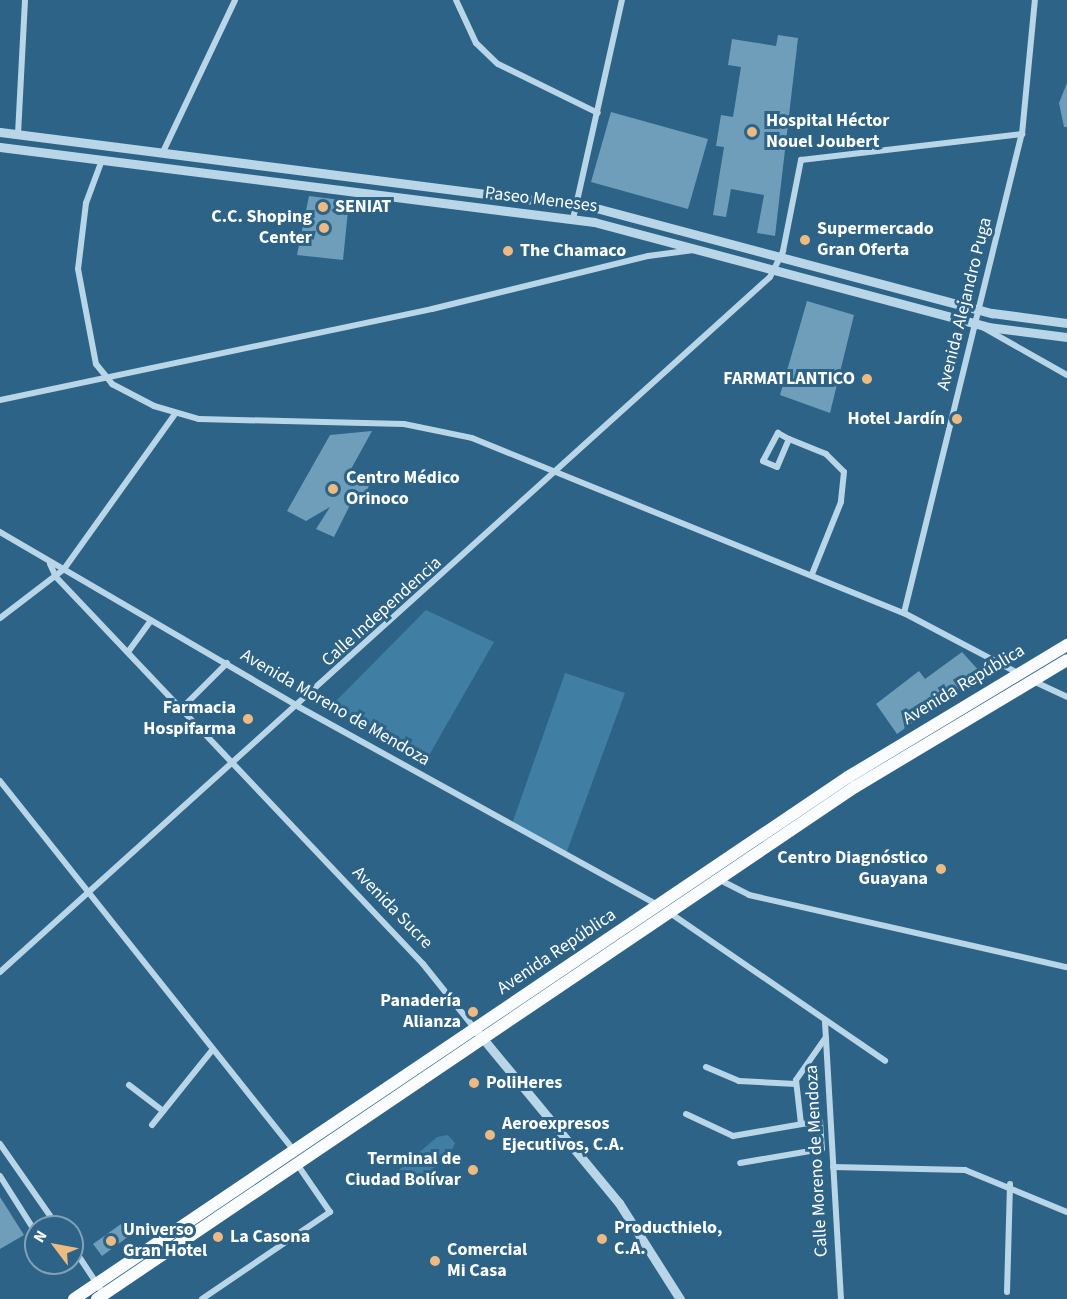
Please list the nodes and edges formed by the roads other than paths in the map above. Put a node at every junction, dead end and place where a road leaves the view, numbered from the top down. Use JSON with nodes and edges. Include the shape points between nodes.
{"nodes":[{"id":1,"x":25,"y":0,"type":"edge"},
{"id":2,"x":235,"y":0,"type":"edge"},
{"id":3,"x":456,"y":0,"type":"edge"},
{"id":4,"x":622,"y":0,"type":"edge"},
{"id":5,"x":1035,"y":0,"type":"edge"},
{"id":6,"x":598,"y":112,"type":"junction"},
{"id":7,"x":0,"y":132,"type":"edge"},
{"id":8,"x":18,"y":134,"type":"junction"},
{"id":9,"x":1022,"y":134,"type":"junction"},
{"id":10,"x":0,"y":147,"type":"edge"},
{"id":11,"x":162,"y":154,"type":"junction"},
{"id":12,"x":102,"y":160,"type":"junction"},
{"id":13,"x":577,"y":205,"type":"junction"},
{"id":14,"x":573,"y":219,"type":"junction"},
{"id":15,"x":698,"y":250,"type":"junction"},
{"id":16,"x":777,"y":265,"type":"junction"},
{"id":17,"x":979,"y":309,"type":"junction"},
{"id":18,"x":975,"y":323,"type":"junction"},
{"id":19,"x":1067,"y":323,"type":"edge"},
{"id":20,"x":1067,"y":337,"type":"edge"},
{"id":21,"x":1067,"y":375,"type":"edge"},
{"id":22,"x":104,"y":376,"type":"junction"},
{"id":23,"x":0,"y":400,"type":"edge"},
{"id":24,"x":175,"y":414,"type":"junction"},
{"id":25,"x":789,"y":439,"type":"junction"},
{"id":26,"x":558,"y":472,"type":"junction"},
{"id":27,"x":0,"y":532,"type":"edge"},
{"id":28,"x":50,"y":564,"type":"junction"},
{"id":29,"x":64,"y":569,"type":"junction"},
{"id":30,"x":812,"y":574,"type":"junction"},
{"id":31,"x":56,"y":577,"type":"junction"},
{"id":32,"x":904,"y":613,"type":"junction"},
{"id":33,"x":0,"y":618,"type":"edge"},
{"id":34,"x":151,"y":620,"type":"junction"},
{"id":35,"x":1067,"y":645,"type":"edge"},
{"id":36,"x":128,"y":652,"type":"junction"},
{"id":37,"x":1067,"y":660,"type":"edge"},
{"id":38,"x":227,"y":663,"type":"junction"},
{"id":39,"x":1019,"y":674,"type":"junction"},
{"id":40,"x":1033,"y":681,"type":"junction"},
{"id":41,"x":1067,"y":697,"type":"edge"},
{"id":42,"x":299,"y":707,"type":"junction"},
{"id":43,"x":181,"y":709,"type":"junction"},
{"id":44,"x":232,"y":766,"type":"junction"},
{"id":45,"x":0,"y":781,"type":"edge"},
{"id":46,"x":710,"y":870,"type":"junction"},
{"id":47,"x":718,"y":880,"type":"junction"},
{"id":48,"x":92,"y":894,"type":"junction"},
{"id":49,"x":658,"y":905,"type":"junction"},
{"id":50,"x":670,"y":913,"type":"junction"},
{"id":51,"x":1067,"y":967,"type":"edge"},
{"id":52,"x":0,"y":972,"type":"edge"},
{"id":53,"x":825,"y":1022,"type":"junction"},
{"id":54,"x":475,"y":1029,"type":"junction"},
{"id":55,"x":826,"y":1037,"type":"junction"},
{"id":56,"x":484,"y":1039,"type":"junction"},
{"id":57,"x":213,"y":1049,"type":"junction"},
{"id":58,"x":885,"y":1061,"type":"dead end"},
{"id":59,"x":706,"y":1067,"type":"dead end"},
{"id":60,"x":796,"y":1084,"type":"junction"},
{"id":61,"x":129,"y":1085,"type":"dead end"},
{"id":62,"x":163,"y":1111,"type":"junction"},
{"id":63,"x":686,"y":1114,"type":"dead end"},
{"id":64,"x":801,"y":1124,"type":"junction"},
{"id":65,"x":152,"y":1125,"type":"dead end"},
{"id":66,"x":0,"y":1144,"type":"edge"},
{"id":67,"x":294,"y":1151,"type":"junction"},
{"id":68,"x":741,"y":1163,"type":"dead end"},
{"id":69,"x":297,"y":1164,"type":"junction"},
{"id":70,"x":833,"y":1167,"type":"junction"},
{"id":71,"x":0,"y":1176,"type":"edge"},
{"id":72,"x":1010,"y":1184,"type":"junction"},
{"id":73,"x":1067,"y":1212,"type":"edge"},
{"id":74,"x":25,"y":1215,"type":"edge"},
{"id":75,"x":50,"y":1215,"type":"edge"},
{"id":76,"x":84,"y":1266,"type":"edge"},
{"id":77,"x":1007,"y":1292,"type":"dead end"},
{"id":78,"x":101,"y":1294,"type":"edge"},
{"id":79,"x":74,"y":1299,"type":"edge"},
{"id":80,"x":202,"y":1299,"type":"edge"},
{"id":81,"x":681,"y":1299,"type":"edge"},
{"id":82,"x":840,"y":1299,"type":"edge"}],
"edges":[{"from":1,"to":8,"type":"street"},
{"from":2,"to":11,"type":"street"},
{"from":3,"to":6,"type":"street","via":[[476,43],[498,64]]},
{"from":4,"to":6,"type":"street"},
{"from":5,"to":9,"type":"street","name":"Avenida Alejandro Puga"},
{"from":6,"to":13,"type":"street"},
{"from":7,"to":8,"type":"street","name":"Paseo Meneses"},
{"from":8,"to":11,"type":"street","name":"Paseo Meneses"},
{"from":9,"to":16,"type":"street","via":[[801,160]]},
{"from":9,"to":17,"type":"street","name":"Avenida Alejandro Puga"},
{"from":10,"to":12,"type":"street","name":"Paseo Meneses"},
{"from":11,"to":13,"type":"street","name":"Paseo Meneses"},
{"from":12,"to":14,"type":"street","name":"Paseo Meneses"},
{"from":12,"to":22,"type":"street","via":[[86,203],[78,269],[91,345]]},
{"from":13,"to":14,"type":"street"},
{"from":13,"to":16,"type":"street","name":"Paseo Meneses"},
{"from":14,"to":15,"type":"street","name":"Paseo Meneses"},
{"from":15,"to":16,"type":"street","name":"Paseo Meneses"},
{"from":15,"to":22,"type":"street","via":[[648,256],[432,309]]},
{"from":16,"to":17,"type":"street","name":"Paseo Meneses"},
{"from":16,"to":18,"type":"street","name":"Paseo Meneses"},
{"from":16,"to":26,"type":"street","name":"Calle Independencia"},
{"from":17,"to":18,"type":"street","name":"Avenida Alejandro Puga"},
{"from":17,"to":19,"type":"street","name":"Paseo Meneses"},
{"from":18,"to":20,"type":"street","name":"Paseo Meneses"},
{"from":18,"to":21,"type":"street"},
{"from":18,"to":32,"type":"street","name":"Avenida Alejandro Puga"},
{"from":22,"to":23,"type":"street"},
{"from":22,"to":24,"type":"street"},
{"from":24,"to":26,"type":"street","via":[[247,424],[434,428]]},
{"from":24,"to":29,"type":"street"},
{"from":25,"to":25,"type":"street","via":[[777,466],[763,460],[778,433]]},
{"from":25,"to":30,"type":"street","via":[[826,454],[844,472],[842,502]]},
{"from":26,"to":30,"type":"street"},
{"from":26,"to":42,"type":"street","name":"Calle Independencia"},
{"from":27,"to":28,"type":"street","name":"Avenida Moreno de Mendoza"},
{"from":28,"to":29,"type":"street","name":"Avenida Moreno de Mendoza"},
{"from":28,"to":31,"type":"street","name":"Avenida Sucre"},
{"from":29,"to":31,"type":"street"},
{"from":29,"to":34,"type":"street","name":"Avenida Moreno de Mendoza"},
{"from":30,"to":32,"type":"street"},
{"from":31,"to":33,"type":"street"},
{"from":31,"to":36,"type":"street","name":"Avenida Sucre"},
{"from":32,"to":39,"type":"street"},
{"from":34,"to":36,"type":"street"},
{"from":34,"to":38,"type":"street","name":"Avenida Moreno de Mendoza"},
{"from":35,"to":39,"type":"main road","name":"Avenida República"},
{"from":36,"to":43,"type":"street","name":"Avenida Sucre"},
{"from":37,"to":40,"type":"main road","name":"Avenida República"},
{"from":38,"to":42,"type":"street","name":"Avenida Moreno de Mendoza"},
{"from":38,"to":43,"type":"street"},
{"from":39,"to":40,"type":"street"},
{"from":39,"to":46,"type":"main road","name":"Avenida República","via":[[848,777]]},
{"from":40,"to":41,"type":"street"},
{"from":40,"to":47,"type":"main road","name":"Avenida República","via":[[855,788]]},
{"from":42,"to":44,"type":"street","name":"Calle Independencia"},
{"from":42,"to":49,"type":"street","name":"Avenida Moreno de Mendoza"},
{"from":43,"to":44,"type":"street","name":"Avenida Sucre"},
{"from":44,"to":48,"type":"street","name":"Calle Independencia"},
{"from":44,"to":54,"type":"street","name":"Avenida Sucre","via":[[423,964]]},
{"from":45,"to":48,"type":"street"},
{"from":46,"to":47,"type":"street"},
{"from":46,"to":49,"type":"main road","name":"Avenida República"},
{"from":47,"to":50,"type":"main road","name":"Avenida República"},
{"from":47,"to":51,"type":"street","via":[[749,895]]},
{"from":48,"to":52,"type":"street","name":"Calle Independencia"},
{"from":48,"to":57,"type":"street"},
{"from":49,"to":54,"type":"main road","name":"Avenida República"},
{"from":50,"to":53,"type":"street"},
{"from":50,"to":56,"type":"main road","name":"Avenida República"},
{"from":53,"to":55,"type":"street","name":"Calle Moreno de Mendoza"},
{"from":53,"to":58,"type":"street"},
{"from":54,"to":56,"type":"street","name":"Avenida Sucre"},
{"from":54,"to":67,"type":"main road","name":"Avenida República"},
{"from":55,"to":60,"type":"street"},
{"from":55,"to":70,"type":"street","name":"Calle Moreno de Mendoza"},
{"from":56,"to":69,"type":"main road","name":"Avenida República"},
{"from":56,"to":81,"type":"street","name":"Avenida Sucre","via":[[619,1203]]},
{"from":57,"to":62,"type":"street"},
{"from":57,"to":67,"type":"street"},
{"from":59,"to":60,"type":"street","via":[[739,1081]]},
{"from":60,"to":64,"type":"street"},
{"from":61,"to":62,"type":"street"},
{"from":62,"to":65,"type":"street"},
{"from":63,"to":64,"type":"street","via":[[733,1136]]},
{"from":64,"to":68,"type":"street","via":[[820,1121],[822,1149]]},
{"from":66,"to":75,"type":"street"},
{"from":67,"to":78,"type":"main road","name":"Avenida República"},
{"from":69,"to":78,"type":"main road","name":"Avenida República"},
{"from":69,"to":80,"type":"street","via":[[330,1212]]},
{"from":70,"to":72,"type":"street","via":[[932,1165]]},
{"from":70,"to":82,"type":"street","name":"Calle Moreno de Mendoza"},
{"from":71,"to":74,"type":"street"},
{"from":72,"to":73,"type":"street"},
{"from":72,"to":77,"type":"street"},
{"from":76,"to":78,"type":"street"},
{"from":78,"to":79,"type":"main road","name":"Avenida República"}]}
